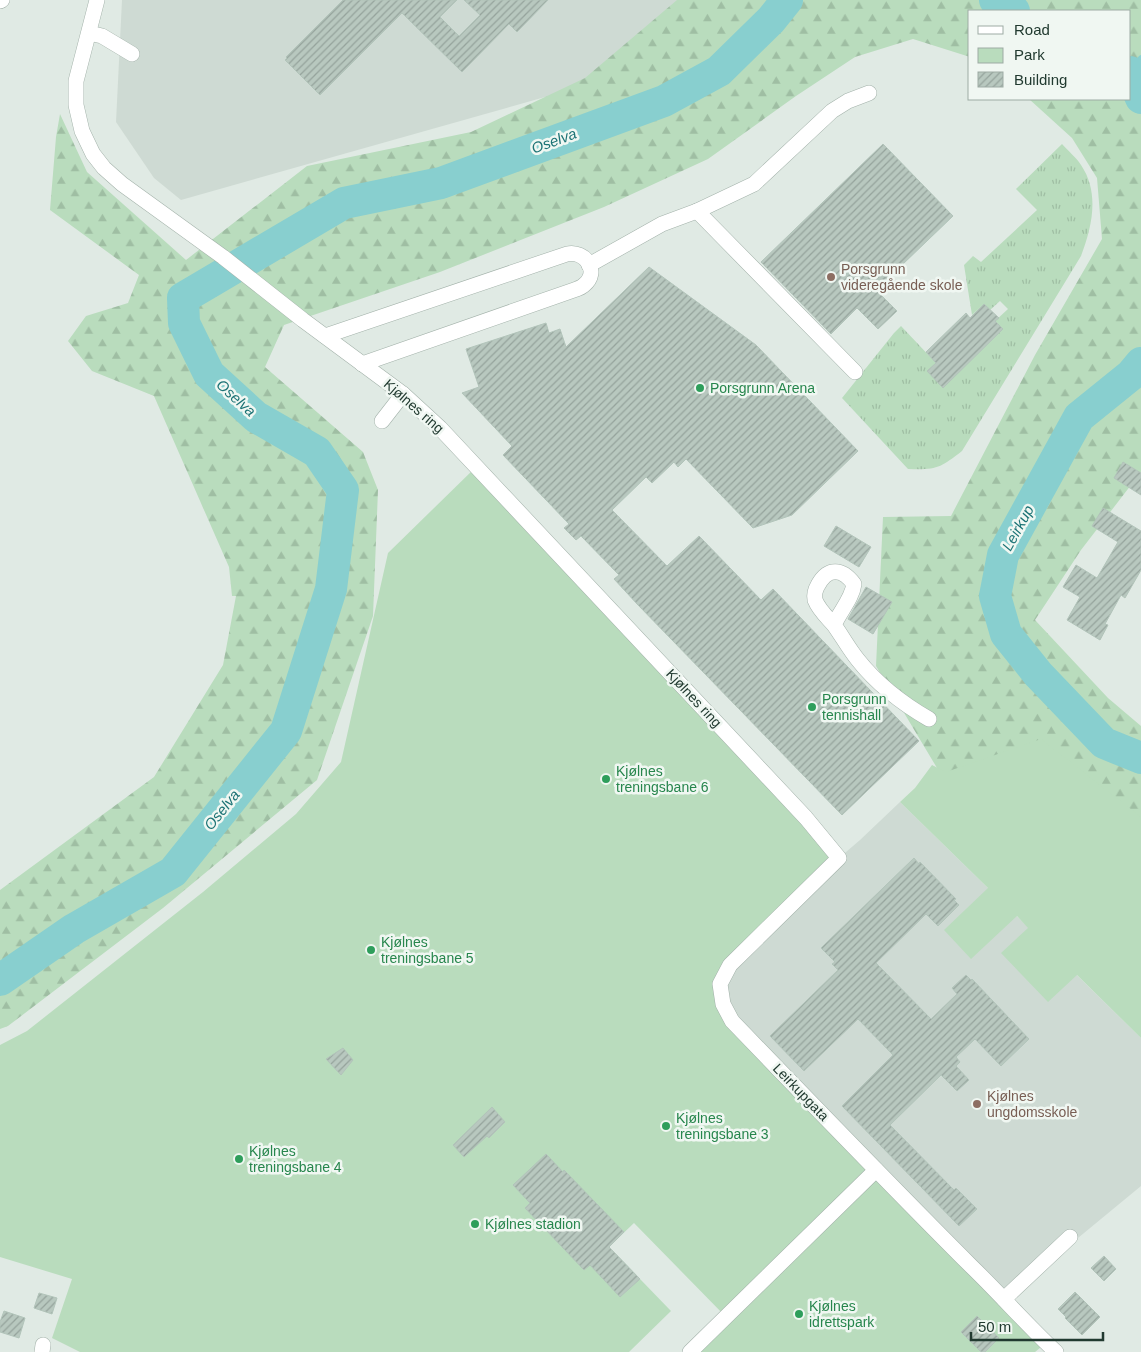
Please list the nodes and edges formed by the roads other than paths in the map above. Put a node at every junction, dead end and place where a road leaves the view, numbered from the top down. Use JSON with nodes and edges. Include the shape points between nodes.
{"nodes":[{"id":1,"x":97,"y":0,"type":"edge"},
{"id":2,"x":89,"y":33,"type":"junction"},
{"id":3,"x":132,"y":54,"type":"dead end"},
{"id":4,"x":869,"y":93,"type":"dead end"},
{"id":5,"x":697,"y":211,"type":"junction"},
{"id":6,"x":589,"y":265,"type":"junction"},
{"id":7,"x":325,"y":336,"type":"junction"},
{"id":8,"x":362,"y":364,"type":"junction"},
{"id":9,"x":855,"y":372,"type":"dead end"},
{"id":10,"x":403,"y":394,"type":"junction"},
{"id":11,"x":382,"y":421,"type":"dead end"},
{"id":12,"x":834,"y":625,"type":"dead end"},
{"id":13,"x":928,"y":719,"type":"dead end"},
{"id":14,"x":806,"y":818,"type":"joint"},
{"id":15,"x":876,"y":1170,"type":"junction"},
{"id":16,"x":1070,"y":1237,"type":"dead end"},
{"id":17,"x":1004,"y":1299,"type":"junction"},
{"id":18,"x":690,"y":1352,"type":"edge"},
{"id":19,"x":1056,"y":1352,"type":"edge"}],
"edges":[{"from":1,"to":2,"type":"street","name":"Kjølnes ring"},
{"from":2,"to":3,"type":"street","via":[[102,36]]},
{"from":2,"to":7,"type":"street","name":"Kjølnes ring","via":[[76,81],[76,105],[82,132],[93,154],[122,184]]},
{"from":4,"to":5,"type":"street","via":[[832,111],[754,184]]},
{"from":5,"to":6,"type":"street","via":[[662,224]]},
{"from":5,"to":9,"type":"street"},
{"from":6,"to":7,"type":"street","via":[[577,253],[567,254]]},
{"from":6,"to":8,"type":"street","via":[[588,281],[574,290]]},
{"from":7,"to":8,"type":"street","name":"Kjølnes ring"},
{"from":8,"to":10,"type":"street","name":"Kjølnes ring"},
{"from":10,"to":11,"type":"street"},
{"from":10,"to":14,"type":"street","name":"Kjølnes ring","via":[[440,428]]},
{"from":12,"to":13,"type":"street","via":[[875,678]]},
{"from":14,"to":15,"type":"street","name":"Leirkupgata","via":[[839,858],[730,965],[720,984],[723,1004],[732,1021]]},
{"from":15,"to":17,"type":"street","name":"Leirkupgata"},
{"from":15,"to":18,"type":"street"},
{"from":16,"to":17,"type":"street"},
{"from":17,"to":19,"type":"street","name":"Leirkupgata"}]}
